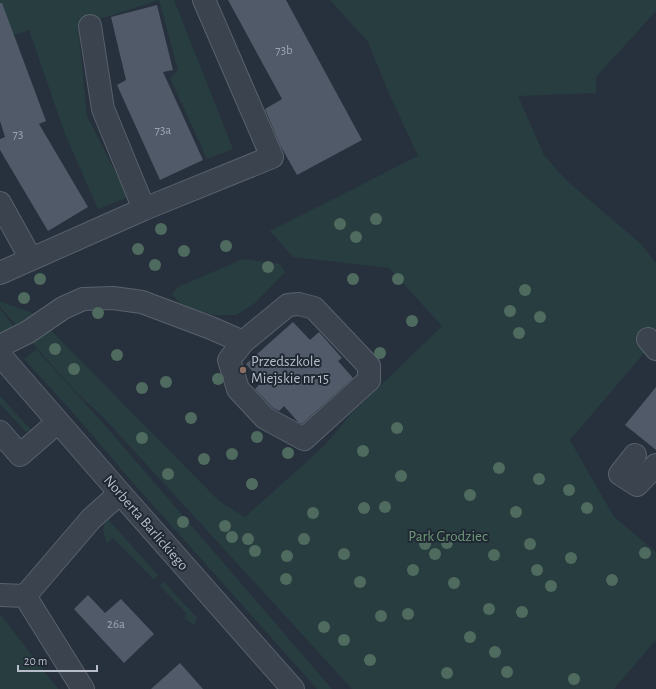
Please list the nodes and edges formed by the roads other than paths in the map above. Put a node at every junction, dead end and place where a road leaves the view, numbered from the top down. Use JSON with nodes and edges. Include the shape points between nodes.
{"nodes":[{"id":1,"x":204,"y":0,"type":"edge"},
{"id":2,"x":90,"y":26,"type":"dead end"},
{"id":3,"x":0,"y":203,"type":"edge"},
{"id":4,"x":144,"y":209,"type":"junction"},
{"id":5,"x":31,"y":259,"type":"junction"},
{"id":6,"x":0,"y":273,"type":"edge"},
{"id":7,"x":243,"y":342,"type":"junction"},
{"id":8,"x":0,"y":346,"type":"edge"},
{"id":9,"x":0,"y":355,"type":"edge"},
{"id":10,"x":58,"y":422,"type":"junction"},
{"id":11,"x":0,"y":432,"type":"edge"},
{"id":12,"x":635,"y":455,"type":"dead end"},
{"id":13,"x":656,"y":465,"type":"edge"},
{"id":14,"x":120,"y":494,"type":"junction"},
{"id":15,"x":0,"y":595,"type":"edge"},
{"id":16,"x":25,"y":596,"type":"junction"},
{"id":17,"x":84,"y":689,"type":"edge"},
{"id":18,"x":293,"y":689,"type":"edge"}],
"edges":[{"from":1,"to":4,"type":"street","via":[[272,157]]},
{"from":2,"to":4,"type":"street","via":[[103,109]]},
{"from":3,"to":5,"type":"street"},
{"from":4,"to":5,"type":"street"},
{"from":5,"to":6,"type":"street"},
{"from":7,"to":7,"type":"street","via":[[288,305],[299,304],[314,308],[369,366],[369,380],[304,438],[265,418],[238,389],[229,360]]},
{"from":7,"to":8,"type":"street","via":[[142,302],[113,298],[83,299],[63,308],[28,332]]},
{"from":9,"to":10,"type":"street","name":"Norberta Barlickiego"},
{"from":10,"to":11,"type":"street","via":[[20,455]]},
{"from":10,"to":14,"type":"street","name":"Norberta Barlickiego"},
{"from":12,"to":13,"type":"street","via":[[620,474],[637,485]]},
{"from":14,"to":16,"type":"street","via":[[91,519]]},
{"from":14,"to":18,"type":"street","name":"Norberta Barlickiego"},
{"from":15,"to":16,"type":"street"},
{"from":16,"to":17,"type":"street"}]}
